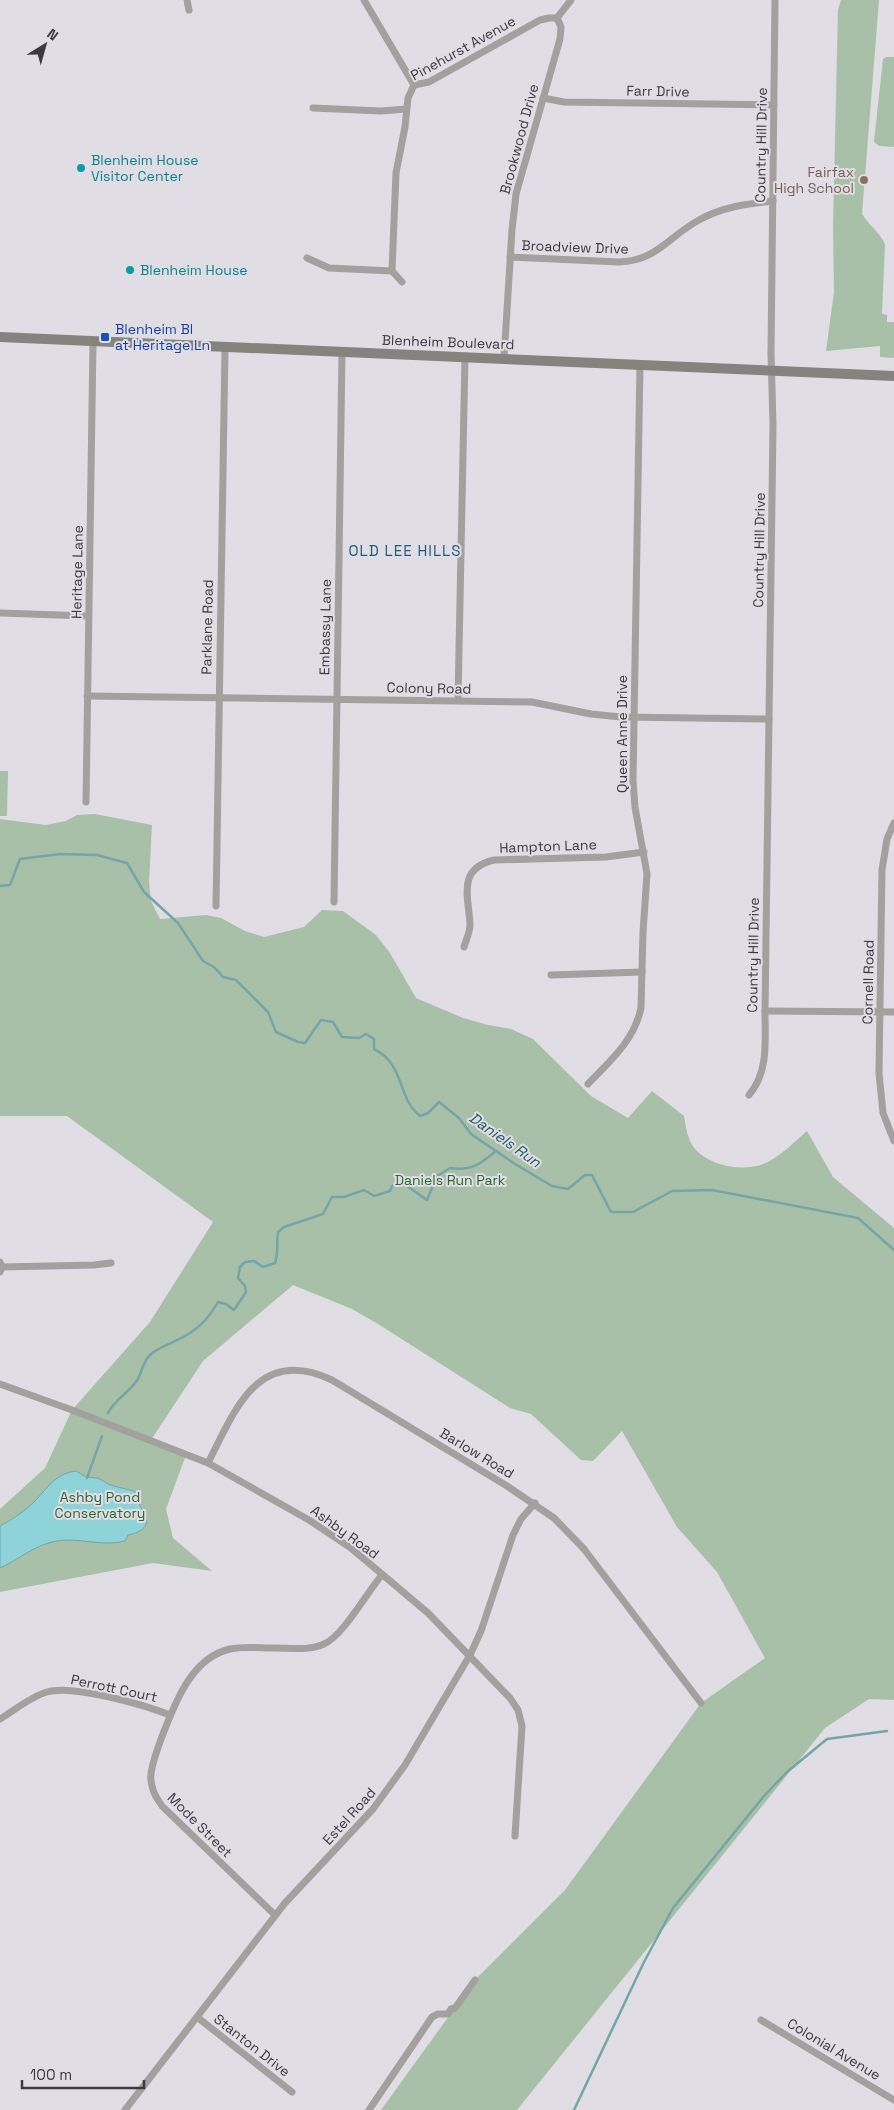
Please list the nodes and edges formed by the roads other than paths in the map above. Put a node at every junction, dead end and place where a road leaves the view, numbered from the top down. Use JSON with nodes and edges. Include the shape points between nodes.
{"nodes":[{"id":1,"x":187,"y":0,"type":"edge"},
{"id":2,"x":364,"y":0,"type":"edge"},
{"id":3,"x":571,"y":0,"type":"edge"},
{"id":4,"x":775,"y":0,"type":"edge"},
{"id":5,"x":189,"y":10,"type":"dead end"},
{"id":6,"x":557,"y":18,"type":"junction"},
{"id":7,"x":414,"y":85,"type":"junction"},
{"id":8,"x":543,"y":98,"type":"junction"},
{"id":9,"x":774,"y":105,"type":"junction"},
{"id":10,"x":313,"y":108,"type":"dead end"},
{"id":11,"x":406,"y":109,"type":"junction"},
{"id":12,"x":772,"y":200,"type":"junction"},
{"id":13,"x":510,"y":257,"type":"junction"},
{"id":14,"x":307,"y":258,"type":"dead end"},
{"id":15,"x":392,"y":271,"type":"junction"},
{"id":16,"x":402,"y":282,"type":"dead end"},
{"id":17,"x":0,"y":338,"type":"edge"},
{"id":18,"x":93,"y":342,"type":"junction"},
{"id":19,"x":225,"y":348,"type":"junction"},
{"id":20,"x":342,"y":352,"type":"junction"},
{"id":21,"x":465,"y":356,"type":"junction"},
{"id":22,"x":504,"y":358,"type":"junction"},
{"id":23,"x":640,"y":364,"type":"junction"},
{"id":24,"x":772,"y":370,"type":"junction"},
{"id":25,"x":894,"y":376,"type":"edge"},
{"id":26,"x":0,"y":613,"type":"edge"},
{"id":27,"x":88,"y":616,"type":"junction"},
{"id":28,"x":88,"y":696,"type":"junction"},
{"id":29,"x":219,"y":697,"type":"junction"},
{"id":30,"x":337,"y":699,"type":"junction"},
{"id":31,"x":458,"y":700,"type":"junction"},
{"id":32,"x":634,"y":717,"type":"junction"},
{"id":33,"x":769,"y":719,"type":"junction"},
{"id":34,"x":86,"y":802,"type":"dead end"},
{"id":35,"x":894,"y":823,"type":"edge"},
{"id":36,"x":644,"y":852,"type":"junction"},
{"id":37,"x":334,"y":902,"type":"dead end"},
{"id":38,"x":216,"y":906,"type":"dead end"},
{"id":39,"x":464,"y":948,"type":"dead end"},
{"id":40,"x":642,"y":972,"type":"junction"},
{"id":41,"x":552,"y":975,"type":"dead end"},
{"id":42,"x":765,"y":1011,"type":"junction"},
{"id":43,"x":880,"y":1012,"type":"junction"},
{"id":44,"x":894,"y":1012,"type":"edge"},
{"id":45,"x":588,"y":1084,"type":"dead end"},
{"id":46,"x":749,"y":1096,"type":"dead end"},
{"id":47,"x":894,"y":1141,"type":"edge"},
{"id":48,"x":111,"y":1262,"type":"dead end"},
{"id":49,"x":1,"y":1267,"type":"edge"},
{"id":50,"x":0,"y":1384,"type":"edge"},
{"id":51,"x":208,"y":1463,"type":"junction"},
{"id":52,"x":535,"y":1503,"type":"junction"},
{"id":53,"x":382,"y":1575,"type":"junction"},
{"id":54,"x":470,"y":1655,"type":"junction"},
{"id":55,"x":701,"y":1703,"type":"dead end"},
{"id":56,"x":170,"y":1715,"type":"junction"},
{"id":57,"x":0,"y":1718,"type":"edge"},
{"id":58,"x":515,"y":1836,"type":"dead end"},
{"id":59,"x":276,"y":1915,"type":"junction"},
{"id":60,"x":475,"y":1980,"type":"dead end"},
{"id":61,"x":197,"y":2017,"type":"junction"},
{"id":62,"x":761,"y":2020,"type":"dead end"},
{"id":63,"x":292,"y":2092,"type":"dead end"},
{"id":64,"x":894,"y":2100,"type":"edge"},
{"id":65,"x":125,"y":2110,"type":"edge"},
{"id":66,"x":369,"y":2110,"type":"edge"}],
"edges":[{"from":1,"to":5,"type":"street"},
{"from":2,"to":7,"type":"street"},
{"from":3,"to":6,"type":"street"},
{"from":4,"to":9,"type":"street","name":"Country Hill Drive"},
{"from":6,"to":7,"type":"street","name":"Pinehurst Avenue","via":[[540,20],[429,82]]},
{"from":6,"to":8,"type":"street","name":"Brookwood Drive","via":[[561,27],[560,39]]},
{"from":7,"to":11,"type":"street","name":"Pinehurst Avenue"},
{"from":8,"to":9,"type":"street","name":"Farr Drive","via":[[564,102]]},
{"from":8,"to":13,"type":"street","name":"Brookwood Drive","via":[[516,194]]},
{"from":9,"to":12,"type":"street","name":"Country Hill Drive"},
{"from":10,"to":11,"type":"street"},
{"from":11,"to":15,"type":"street","name":"Pinehurst Avenue","via":[[396,174]]},
{"from":12,"to":13,"type":"street","name":"Broadview Drive","via":[[712,213],[684,229],[654,254],[635,261]]},
{"from":12,"to":24,"type":"street","name":"Country Hill Drive"},
{"from":13,"to":22,"type":"street","name":"Brookwood Drive"},
{"from":14,"to":15,"type":"street","via":[[329,268]]},
{"from":15,"to":16,"type":"street"},
{"from":17,"to":18,"type":"main road","name":"Blenheim Boulevard"},
{"from":18,"to":19,"type":"main road","name":"Blenheim Boulevard"},
{"from":18,"to":27,"type":"street","name":"Heritage Lane"},
{"from":19,"to":20,"type":"main road","name":"Blenheim Boulevard"},
{"from":19,"to":29,"type":"street","name":"Parklane Road"},
{"from":20,"to":21,"type":"main road","name":"Blenheim Boulevard"},
{"from":20,"to":30,"type":"street","name":"Embassy Lane"},
{"from":21,"to":22,"type":"main road","name":"Blenheim Boulevard"},
{"from":21,"to":31,"type":"street"},
{"from":22,"to":23,"type":"main road","name":"Blenheim Boulevard"},
{"from":23,"to":24,"type":"main road","name":"Blenheim Boulevard"},
{"from":23,"to":32,"type":"street","name":"Queen Anne Drive"},
{"from":24,"to":25,"type":"main road","name":"Blenheim Boulevard"},
{"from":24,"to":33,"type":"street","name":"Country Hill Drive"},
{"from":26,"to":27,"type":"street"},
{"from":27,"to":28,"type":"street","name":"Heritage Lane"},
{"from":28,"to":29,"type":"street","name":"Colony Road"},
{"from":28,"to":34,"type":"street","name":"Heritage Lane"},
{"from":29,"to":30,"type":"street","name":"Colony Road"},
{"from":29,"to":38,"type":"street","name":"Parklane Road"},
{"from":30,"to":31,"type":"street","name":"Colony Road"},
{"from":30,"to":37,"type":"street","name":"Embassy Lane"},
{"from":31,"to":32,"type":"street","name":"Colony Road","via":[[532,702],[591,714]]},
{"from":32,"to":33,"type":"street","name":"Colony Road"},
{"from":32,"to":36,"type":"street","name":"Queen Anne Drive","via":[[633,794]]},
{"from":33,"to":42,"type":"street","name":"Country Hill Drive"},
{"from":35,"to":43,"type":"street","name":"Cornell Road","via":[[882,870]]},
{"from":36,"to":39,"type":"street","name":"Hampton Lane","via":[[606,857],[494,860],[482,864],[466,886],[470,931]]},
{"from":36,"to":40,"type":"street","name":"Queen Anne Drive","via":[[647,883]]},
{"from":40,"to":41,"type":"street"},
{"from":40,"to":45,"type":"street","name":"Queen Anne Drive","via":[[641,1008],[635,1029],[625,1045]]},
{"from":42,"to":43,"type":"street"},
{"from":42,"to":46,"type":"street","name":"Country Hill Drive","via":[[764,1066],[760,1080]]},
{"from":43,"to":44,"type":"street"},
{"from":43,"to":47,"type":"street","name":"Cornell Road","via":[[880,1095]]},
{"from":48,"to":49,"type":"street"},
{"from":50,"to":51,"type":"street","name":"Ashby Road"},
{"from":51,"to":52,"type":"street","name":"Barlow Road","via":[[251,1388],[276,1374],[306,1371],[332,1380]]},
{"from":51,"to":53,"type":"street","name":"Ashby Road","via":[[309,1520],[351,1548]]},
{"from":52,"to":54,"type":"street","name":"Estel Road","via":[[521,1519],[513,1536]]},
{"from":52,"to":55,"type":"street","name":"Barlow Road","via":[[584,1549]]},
{"from":53,"to":54,"type":"street","name":"Ashby Road","via":[[428,1613]]},
{"from":53,"to":56,"type":"street","name":"Mode Street","via":[[338,1633],[325,1644],[304,1648],[243,1647],[210,1657],[193,1674]]},
{"from":54,"to":58,"type":"street","name":"Ashby Road","via":[[510,1698],[521,1719]]},
{"from":54,"to":59,"type":"street","name":"Estel Road","via":[[385,1794]]},
{"from":56,"to":57,"type":"street","name":"Perrott Court","via":[[147,1706],[62,1690],[36,1696]]},
{"from":56,"to":59,"type":"street","name":"Mode Street","via":[[150,1770],[156,1797]]},
{"from":59,"to":61,"type":"street","name":"Estel Road"},
{"from":60,"to":66,"type":"street","via":[[455,2008],[448,2014],[432,2018]]},
{"from":61,"to":63,"type":"street","name":"Stanton Drive"},
{"from":61,"to":65,"type":"street","name":"Estel Road"},
{"from":62,"to":64,"type":"street","name":"Colonial Avenue"}]}
